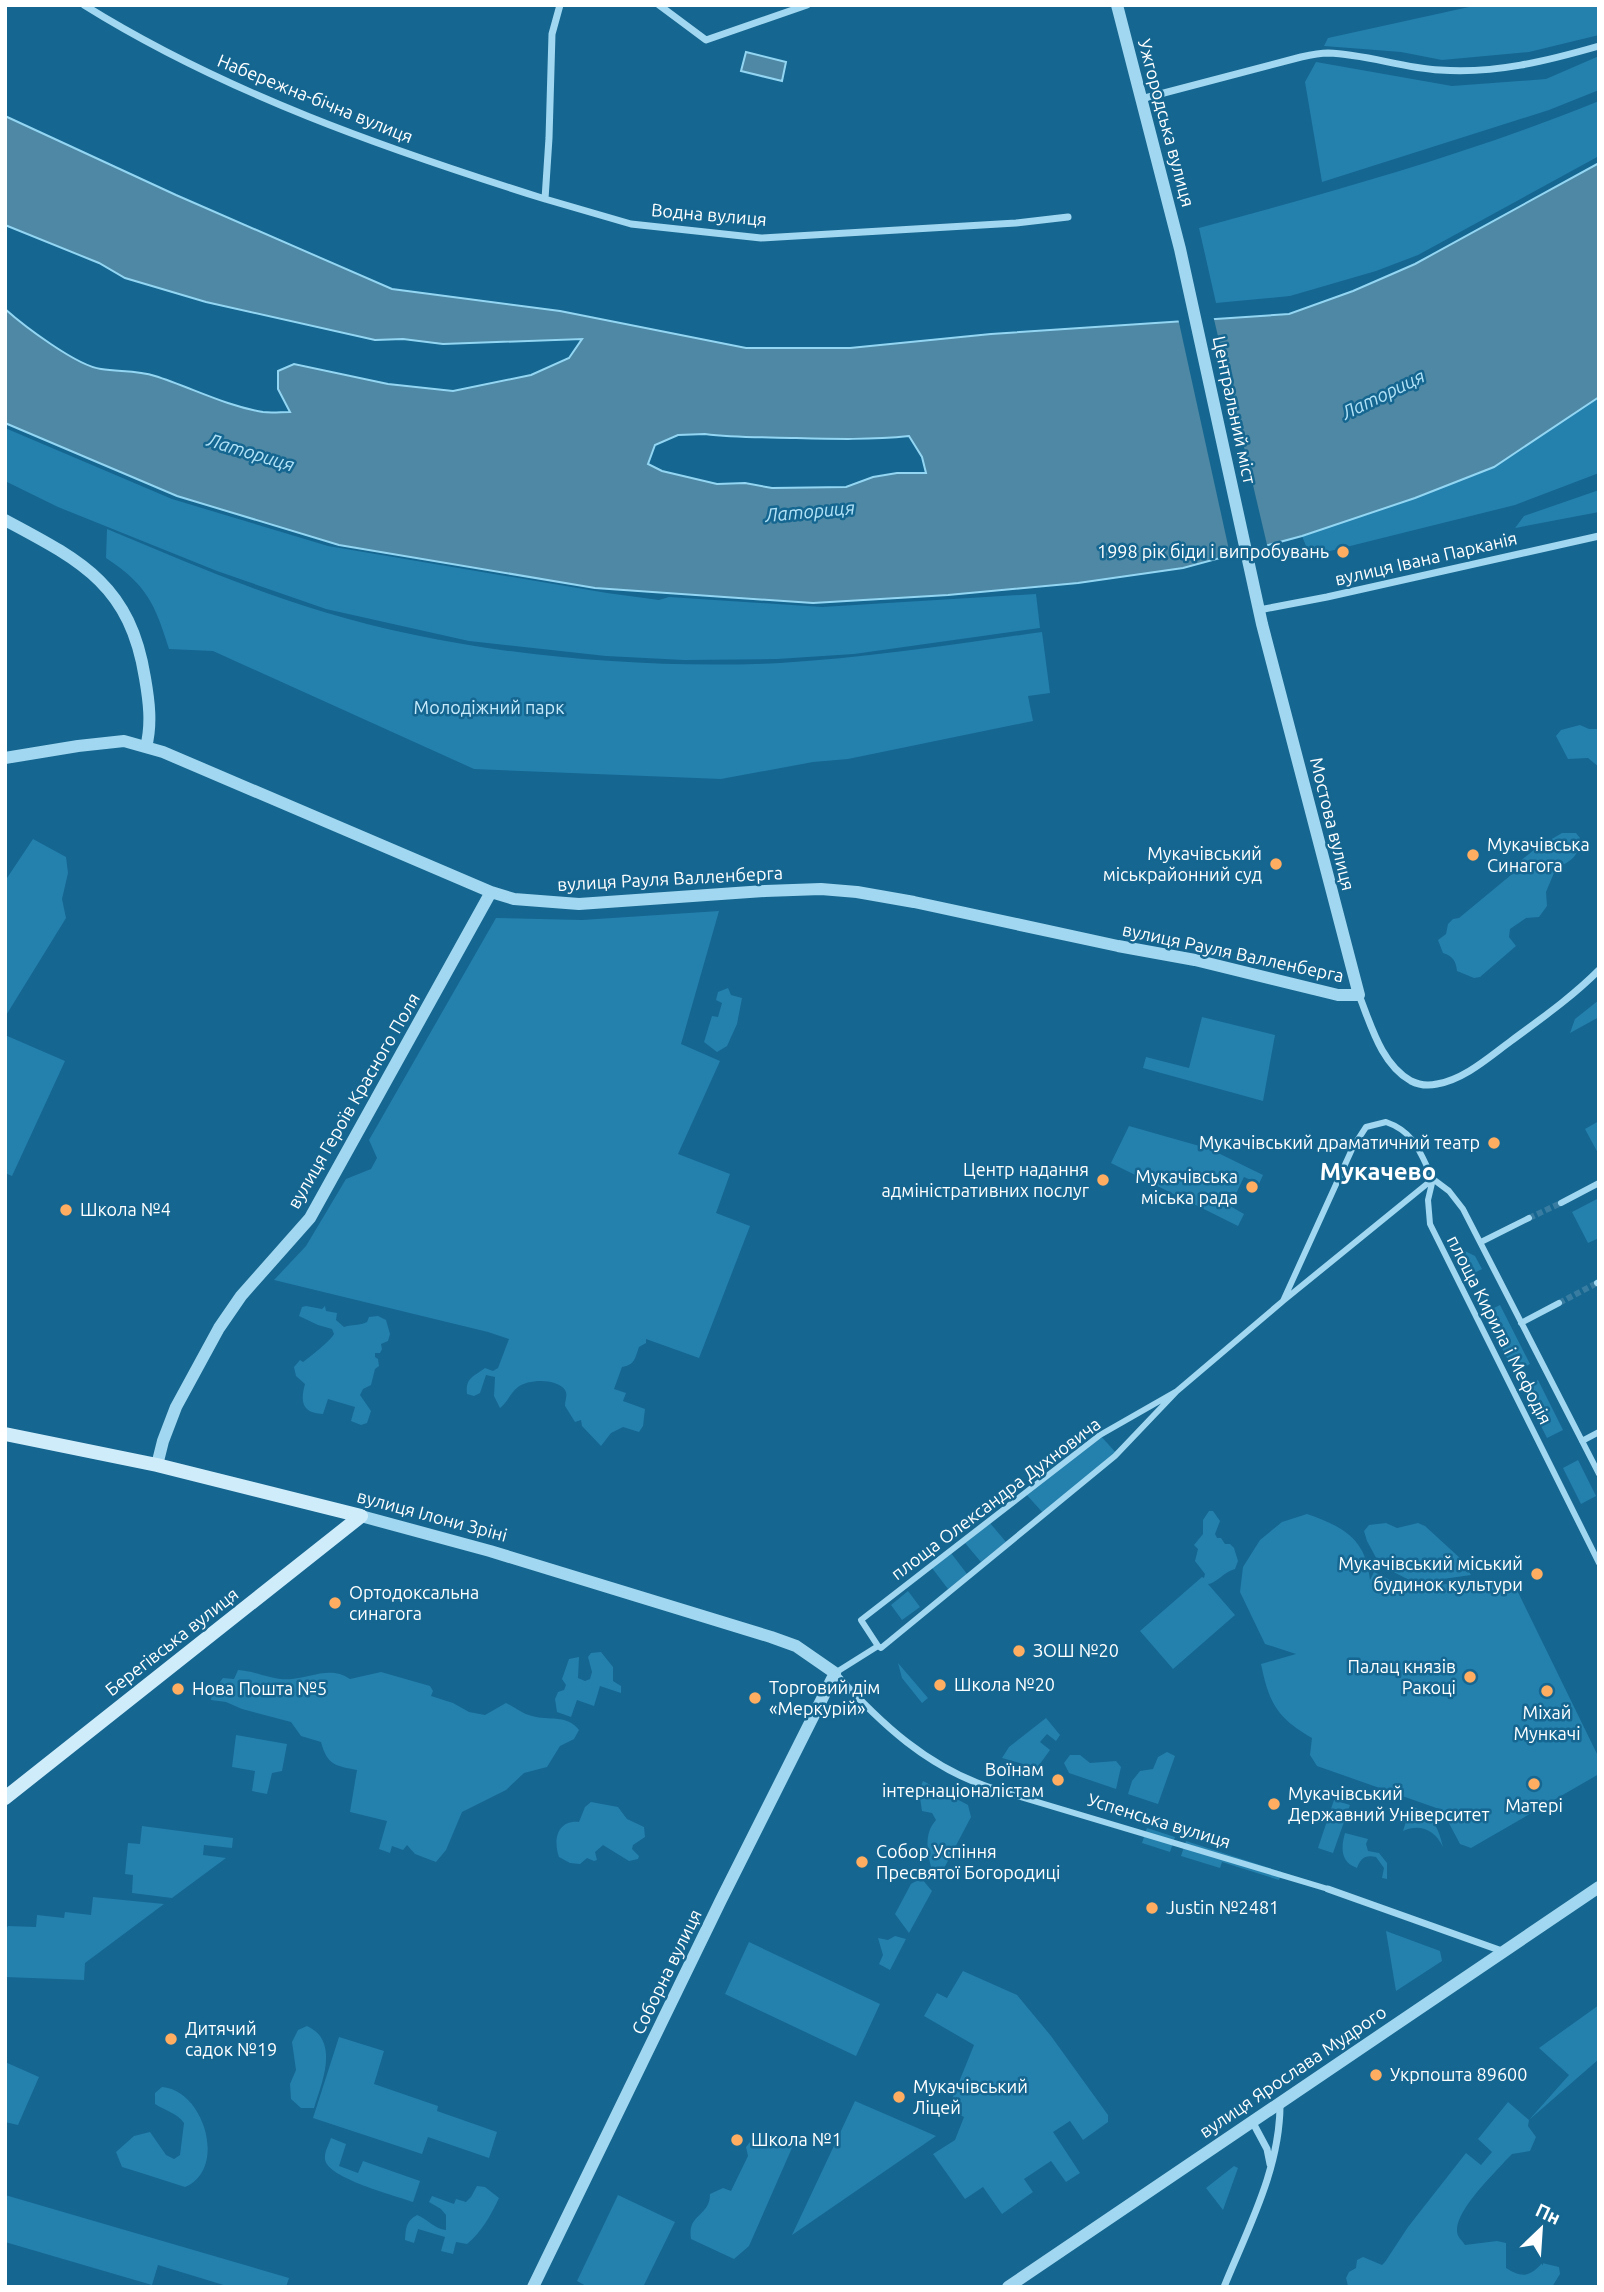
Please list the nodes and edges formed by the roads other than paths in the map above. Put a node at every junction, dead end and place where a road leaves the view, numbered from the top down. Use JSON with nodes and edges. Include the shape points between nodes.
{"nodes":[{"id":1,"x":84,"y":5,"type":"edge"},
{"id":2,"x":559,"y":5,"type":"edge"},
{"id":3,"x":659,"y":5,"type":"edge"},
{"id":4,"x":807,"y":5,"type":"edge"},
{"id":5,"x":1117,"y":5,"type":"edge"},
{"id":6,"x":1599,"y":47,"type":"edge"},
{"id":7,"x":1142,"y":99,"type":"junction"},
{"id":8,"x":545,"y":199,"type":"junction"},
{"id":9,"x":1068,"y":217,"type":"dead end"},
{"id":10,"x":1181,"y":249,"type":"joint"},
{"id":11,"x":5,"y":520,"type":"edge"},
{"id":12,"x":1599,"y":536,"type":"edge"},
{"id":13,"x":1253,"y":578,"type":"joint"},
{"id":14,"x":1259,"y":610,"type":"junction"},
{"id":15,"x":146,"y":747,"type":"junction"},
{"id":16,"x":5,"y":758,"type":"edge"},
{"id":17,"x":491,"y":892,"type":"junction"},
{"id":18,"x":1599,"y":970,"type":"edge"},
{"id":19,"x":1359,"y":995,"type":"junction"},
{"id":20,"x":1433,"y":1179,"type":"junction"},
{"id":21,"x":1599,"y":1183,"type":"edge"},
{"id":22,"x":1561,"y":1203,"type":"tunnel mouth"},
{"id":23,"x":1529,"y":1219,"type":"tunnel mouth"},
{"id":24,"x":1481,"y":1242,"type":"junction"},
{"id":25,"x":1283,"y":1301,"type":"junction"},
{"id":26,"x":1559,"y":1303,"type":"tunnel mouth"},
{"id":27,"x":1521,"y":1323,"type":"junction"},
{"id":28,"x":1177,"y":1391,"type":"junction"},
{"id":29,"x":1599,"y":1432,"type":"edge"},
{"id":30,"x":5,"y":1434,"type":"edge"},
{"id":31,"x":1582,"y":1441,"type":"junction"},
{"id":32,"x":157,"y":1465,"type":"junction"},
{"id":33,"x":1599,"y":1474,"type":"edge"},
{"id":34,"x":361,"y":1516,"type":"junction"},
{"id":35,"x":1599,"y":1563,"type":"edge"},
{"id":36,"x":878,"y":1646,"type":"junction"},
{"id":37,"x":835,"y":1673,"type":"junction"},
{"id":38,"x":995,"y":1789,"type":"joint"},
{"id":39,"x":5,"y":1798,"type":"edge"},
{"id":40,"x":1599,"y":1887,"type":"edge"},
{"id":41,"x":1328,"y":1889,"type":"joint"},
{"id":42,"x":1502,"y":1951,"type":"junction"},
{"id":43,"x":1280,"y":2102,"type":"junction"},
{"id":44,"x":1252,"y":2121,"type":"junction"},
{"id":45,"x":1271,"y":2168,"type":"junction"},
{"id":46,"x":533,"y":2287,"type":"edge"},
{"id":47,"x":1008,"y":2287,"type":"edge"},
{"id":48,"x":1224,"y":2287,"type":"edge"}],
"edges":[{"from":1,"to":8,"type":"street","name":"Набережна-бічна вулиця","via":[[166,54],[279,104],[446,168]]},
{"from":2,"to":8,"type":"street","via":[[552,34]]},
{"from":3,"to":4,"type":"street","via":[[706,40]]},
{"from":5,"to":7,"type":"street","name":"Ужгородська вулиця"},
{"from":6,"to":7,"type":"street","via":[[1543,62],[1471,70],[1439,70],[1327,53]]},
{"from":7,"to":10,"type":"street","name":"Ужгородська вулиця"},
{"from":8,"to":9,"type":"street","name":"Водна вулиця","via":[[631,223],[761,238]]},
{"from":10,"to":13,"type":"street","name":"Центральний міст"},
{"from":11,"to":15,"type":"street","via":[[80,563],[117,599],[133,628],[142,661],[150,723]]},
{"from":12,"to":14,"type":"street","name":"вулиця Івана Парканія"},
{"from":13,"to":14,"type":"street","name":"Мостова вулиця"},
{"from":14,"to":19,"type":"street","name":"Мостова вулиця"},
{"from":15,"to":16,"type":"street","name":"вулиця Рауля Валленберга","via":[[110,742]]},
{"from":15,"to":17,"type":"street","name":"вулиця Рауля Валленберга"},
{"from":17,"to":19,"type":"street","name":"вулиця Рауля Валленберга","via":[[513,899],[579,904],[765,891],[857,892],[1195,960],[1338,995]]},
{"from":17,"to":32,"type":"street","name":"вулиця Героїв Красного Поля","via":[[310,1218],[219,1328],[176,1407]]},
{"from":18,"to":19,"type":"street","name":"Мостова вулиця","via":[[1562,1004],[1485,1060],[1450,1080],[1423,1086],[1398,1071],[1380,1045]]},
{"from":20,"to":24,"type":"street","name":"площа Кирила і Мефодія","via":[[1463,1209]]},
{"from":20,"to":25,"type":"street","name":"площа Олександра Духновича"},
{"from":20,"to":25,"type":"street","name":"площа Олександра Духновича","via":[[1416,1143],[1400,1127],[1385,1122],[1366,1127]]},
{"from":20,"to":35,"type":"street","name":"площа Кирила і Мефодія","via":[[1428,1200],[1430,1224]]},
{"from":21,"to":22,"type":"street"},
{"from":23,"to":24,"type":"street","name":"площа Кирила і Мефодія"},
{"from":24,"to":27,"type":"street","name":"площа Кирила і Мефодія"},
{"from":25,"to":28,"type":"street","name":"площа Олександра Духновича"},
{"from":26,"to":27,"type":"street"},
{"from":27,"to":31,"type":"street","name":"площа Кирила і Мефодія"},
{"from":28,"to":36,"type":"street","name":"площа Олександра Духновича","via":[[1115,1456]]},
{"from":28,"to":36,"type":"street","name":"площа Олександра Духновича","via":[[1100,1435],[861,1620]]},
{"from":29,"to":31,"type":"street"},
{"from":30,"to":32,"type":"main road","name":"вулиця Ілони Зріні"},
{"from":31,"to":33,"type":"street","name":"площа Кирила і Мефодія"},
{"from":32,"to":34,"type":"main road","name":"вулиця Ілони Зріні"},
{"from":34,"to":37,"type":"street","name":"вулиця Ілони Зріні","via":[[771,1637],[796,1646]]},
{"from":34,"to":39,"type":"main road","name":"Берегівська вулиця"},
{"from":36,"to":37,"type":"street","name":"площа Олександра Духновича"},
{"from":37,"to":38,"type":"street","name":"Успенська вулиця","via":[[898,1737],[926,1758]]},
{"from":37,"to":46,"type":"street","name":"Соборна вулиця"},
{"from":38,"to":41,"type":"street","name":"Успенська вулиця"},
{"from":40,"to":42,"type":"street","name":"вулиця Ярослава Мудрого"},
{"from":41,"to":42,"type":"street","name":"Успенська вулиця"},
{"from":42,"to":43,"type":"street","name":"вулиця Ярослава Мудрого"},
{"from":43,"to":44,"type":"street","name":"вулиця Ярослава Мудрого"},
{"from":43,"to":45,"type":"street"},
{"from":44,"to":45,"type":"street"},
{"from":44,"to":47,"type":"street","name":"вулиця Ярослава Мудрого"},
{"from":45,"to":48,"type":"street"}]}
